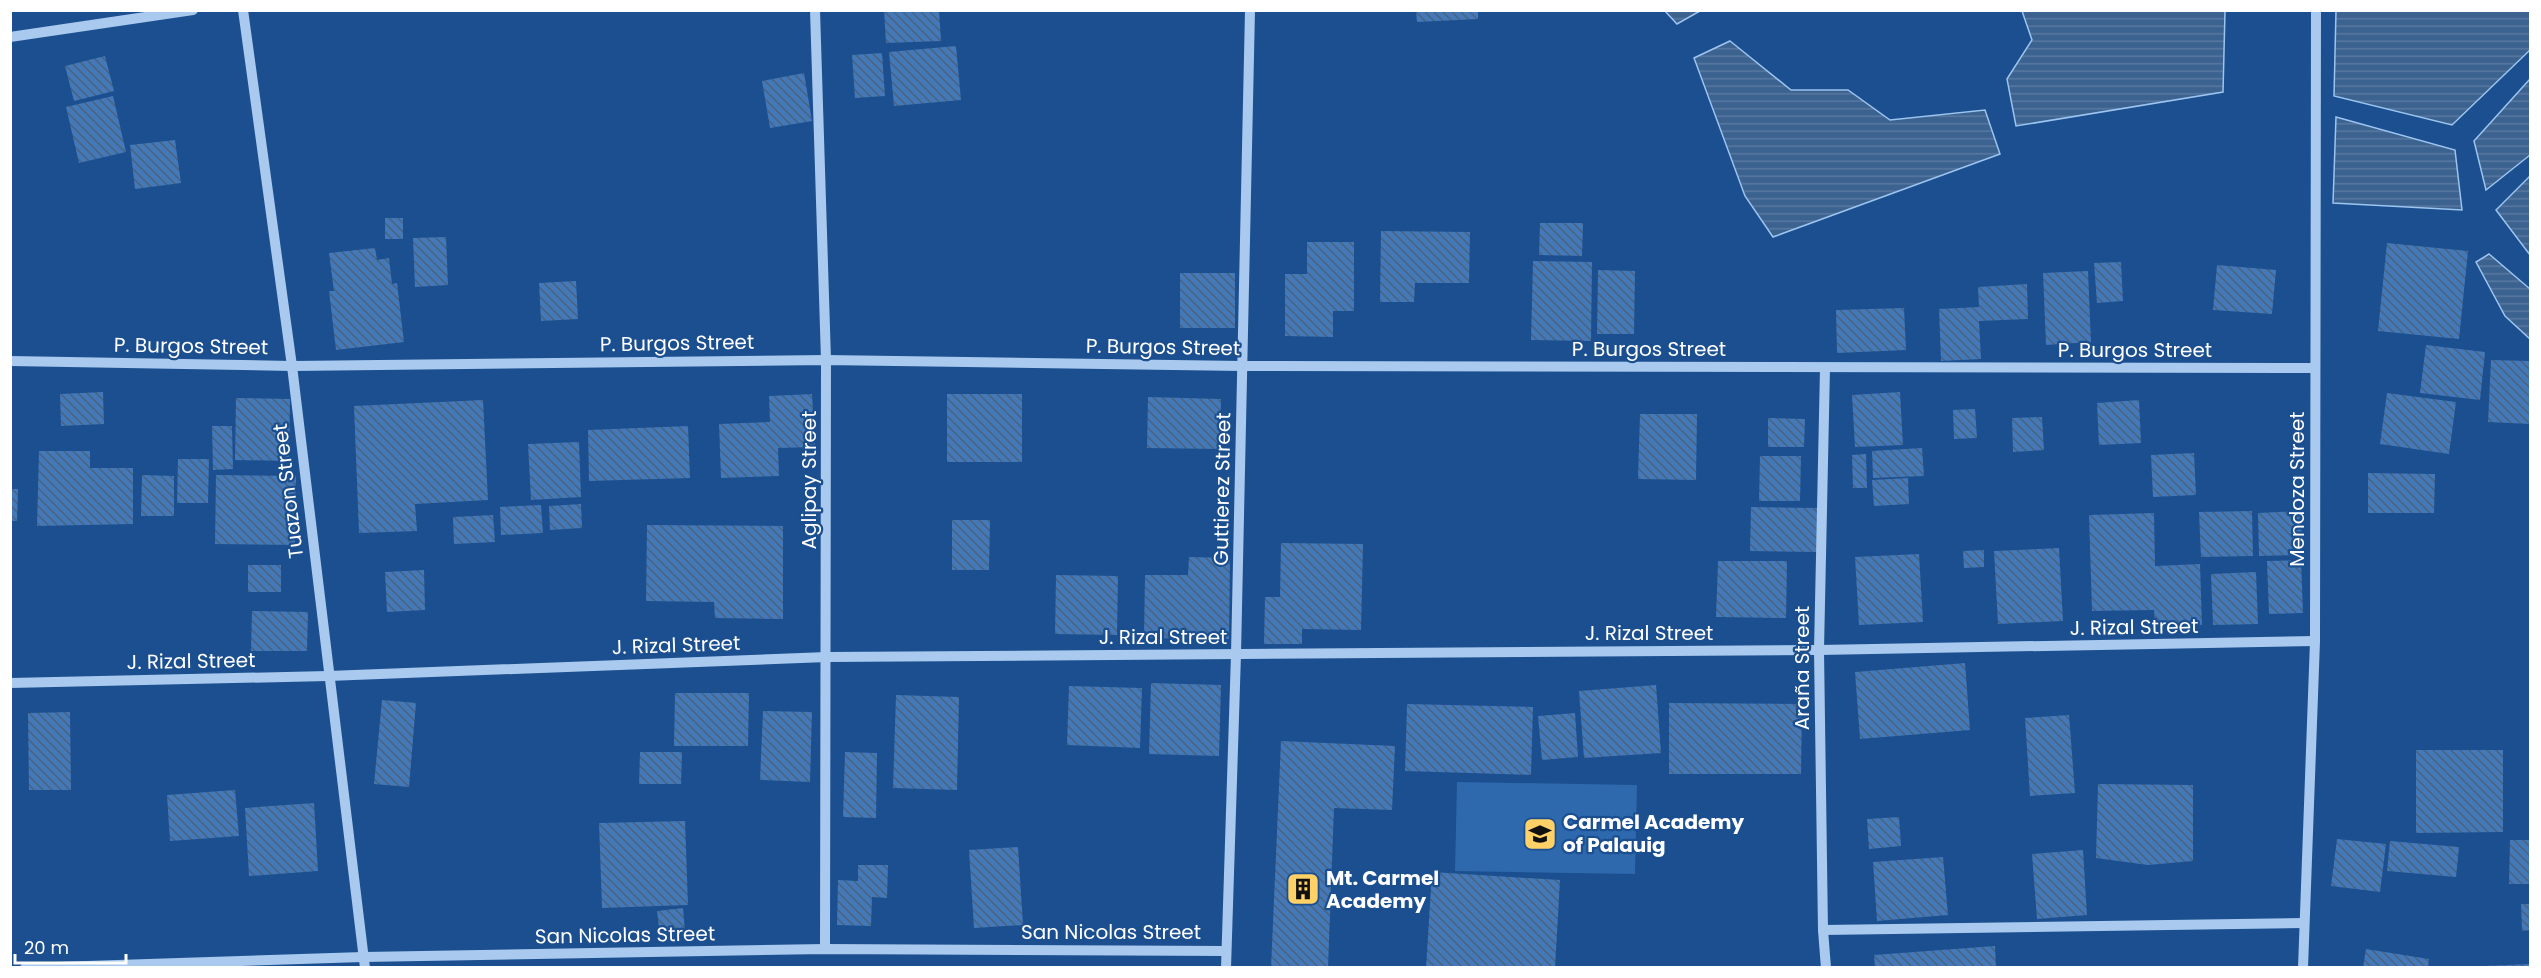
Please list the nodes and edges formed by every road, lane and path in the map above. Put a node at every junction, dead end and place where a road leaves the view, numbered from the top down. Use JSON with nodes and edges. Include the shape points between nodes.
{"nodes":[{"id":1,"x":193,"y":10,"type":"edge"},
{"id":2,"x":243,"y":10,"type":"edge"},
{"id":3,"x":815,"y":10,"type":"edge"},
{"id":4,"x":1250,"y":10,"type":"edge"},
{"id":5,"x":2316,"y":10,"type":"edge"},
{"id":6,"x":10,"y":37,"type":"edge"},
{"id":7,"x":826,"y":360,"type":"junction"},
{"id":8,"x":10,"y":361,"type":"edge"},
{"id":9,"x":292,"y":366,"type":"junction"},
{"id":10,"x":1242,"y":366,"type":"junction"},
{"id":11,"x":1825,"y":368,"type":"junction"},
{"id":12,"x":2315,"y":368,"type":"junction"},
{"id":13,"x":2315,"y":641,"type":"junction"},
{"id":14,"x":1819,"y":650,"type":"junction"},
{"id":15,"x":1236,"y":654,"type":"junction"},
{"id":16,"x":827,"y":657,"type":"junction"},
{"id":17,"x":328,"y":676,"type":"junction"},
{"id":18,"x":10,"y":683,"type":"edge"},
{"id":19,"x":2304,"y":923,"type":"junction"},
{"id":20,"x":1823,"y":930,"type":"junction"},
{"id":21,"x":825,"y":949,"type":"junction"},
{"id":22,"x":1226,"y":951,"type":"junction"},
{"id":23,"x":364,"y":962,"type":"edge"},
{"id":24,"x":25,"y":968,"type":"edge"},
{"id":25,"x":1226,"y":968,"type":"edge"},
{"id":26,"x":1826,"y":968,"type":"edge"},
{"id":27,"x":2303,"y":968,"type":"edge"}],
"edges":[{"from":1,"to":6,"type":"street"},
{"from":2,"to":9,"type":"street","name":"Tuazon Street"},
{"from":3,"to":7,"type":"street","name":"Aglipay Street"},
{"from":4,"to":10,"type":"street","name":"Guttierez Street"},
{"from":5,"to":12,"type":"street","name":"Mendoza Street"},
{"from":7,"to":9,"type":"street","name":"P. Burgos Street"},
{"from":7,"to":10,"type":"street","name":"P. Burgos Street"},
{"from":7,"to":16,"type":"street","name":"Aglipay Street"},
{"from":8,"to":9,"type":"street","name":"P. Burgos Street"},
{"from":9,"to":17,"type":"street","name":"Tuazon Street"},
{"from":10,"to":11,"type":"street","name":"P. Burgos Street"},
{"from":10,"to":15,"type":"street","name":"Guttierez Street"},
{"from":11,"to":12,"type":"street","name":"P. Burgos Street"},
{"from":11,"to":14,"type":"street","name":"Araña Street"},
{"from":12,"to":13,"type":"street","name":"Mendoza Street"},
{"from":13,"to":14,"type":"street","name":"J. Rizal Street"},
{"from":13,"to":19,"type":"street","name":"Mendoza Street"},
{"from":14,"to":15,"type":"street","name":"J. Rizal Street"},
{"from":14,"to":20,"type":"street","name":"Araña Street"},
{"from":15,"to":16,"type":"street","name":"J. Rizal Street"},
{"from":15,"to":22,"type":"street","name":"Guttierez Street"},
{"from":16,"to":17,"type":"street","name":"J. Rizal Street"},
{"from":16,"to":21,"type":"street","name":"Aglipay Street"},
{"from":17,"to":18,"type":"street","name":"J. Rizal Street"},
{"from":17,"to":23,"type":"street","name":"Tuazon Street"},
{"from":19,"to":20,"type":"street"},
{"from":19,"to":27,"type":"street","name":"Mendoza Street"},
{"from":20,"to":26,"type":"street","name":"Araña Street"},
{"from":21,"to":22,"type":"street","name":"San Nicolas Street"},
{"from":21,"to":23,"type":"street","name":"San Nicolas Street"},
{"from":22,"to":25,"type":"street","name":"Guttierez Street"},
{"from":23,"to":24,"type":"street","name":"San Nicolas Street"}]}
